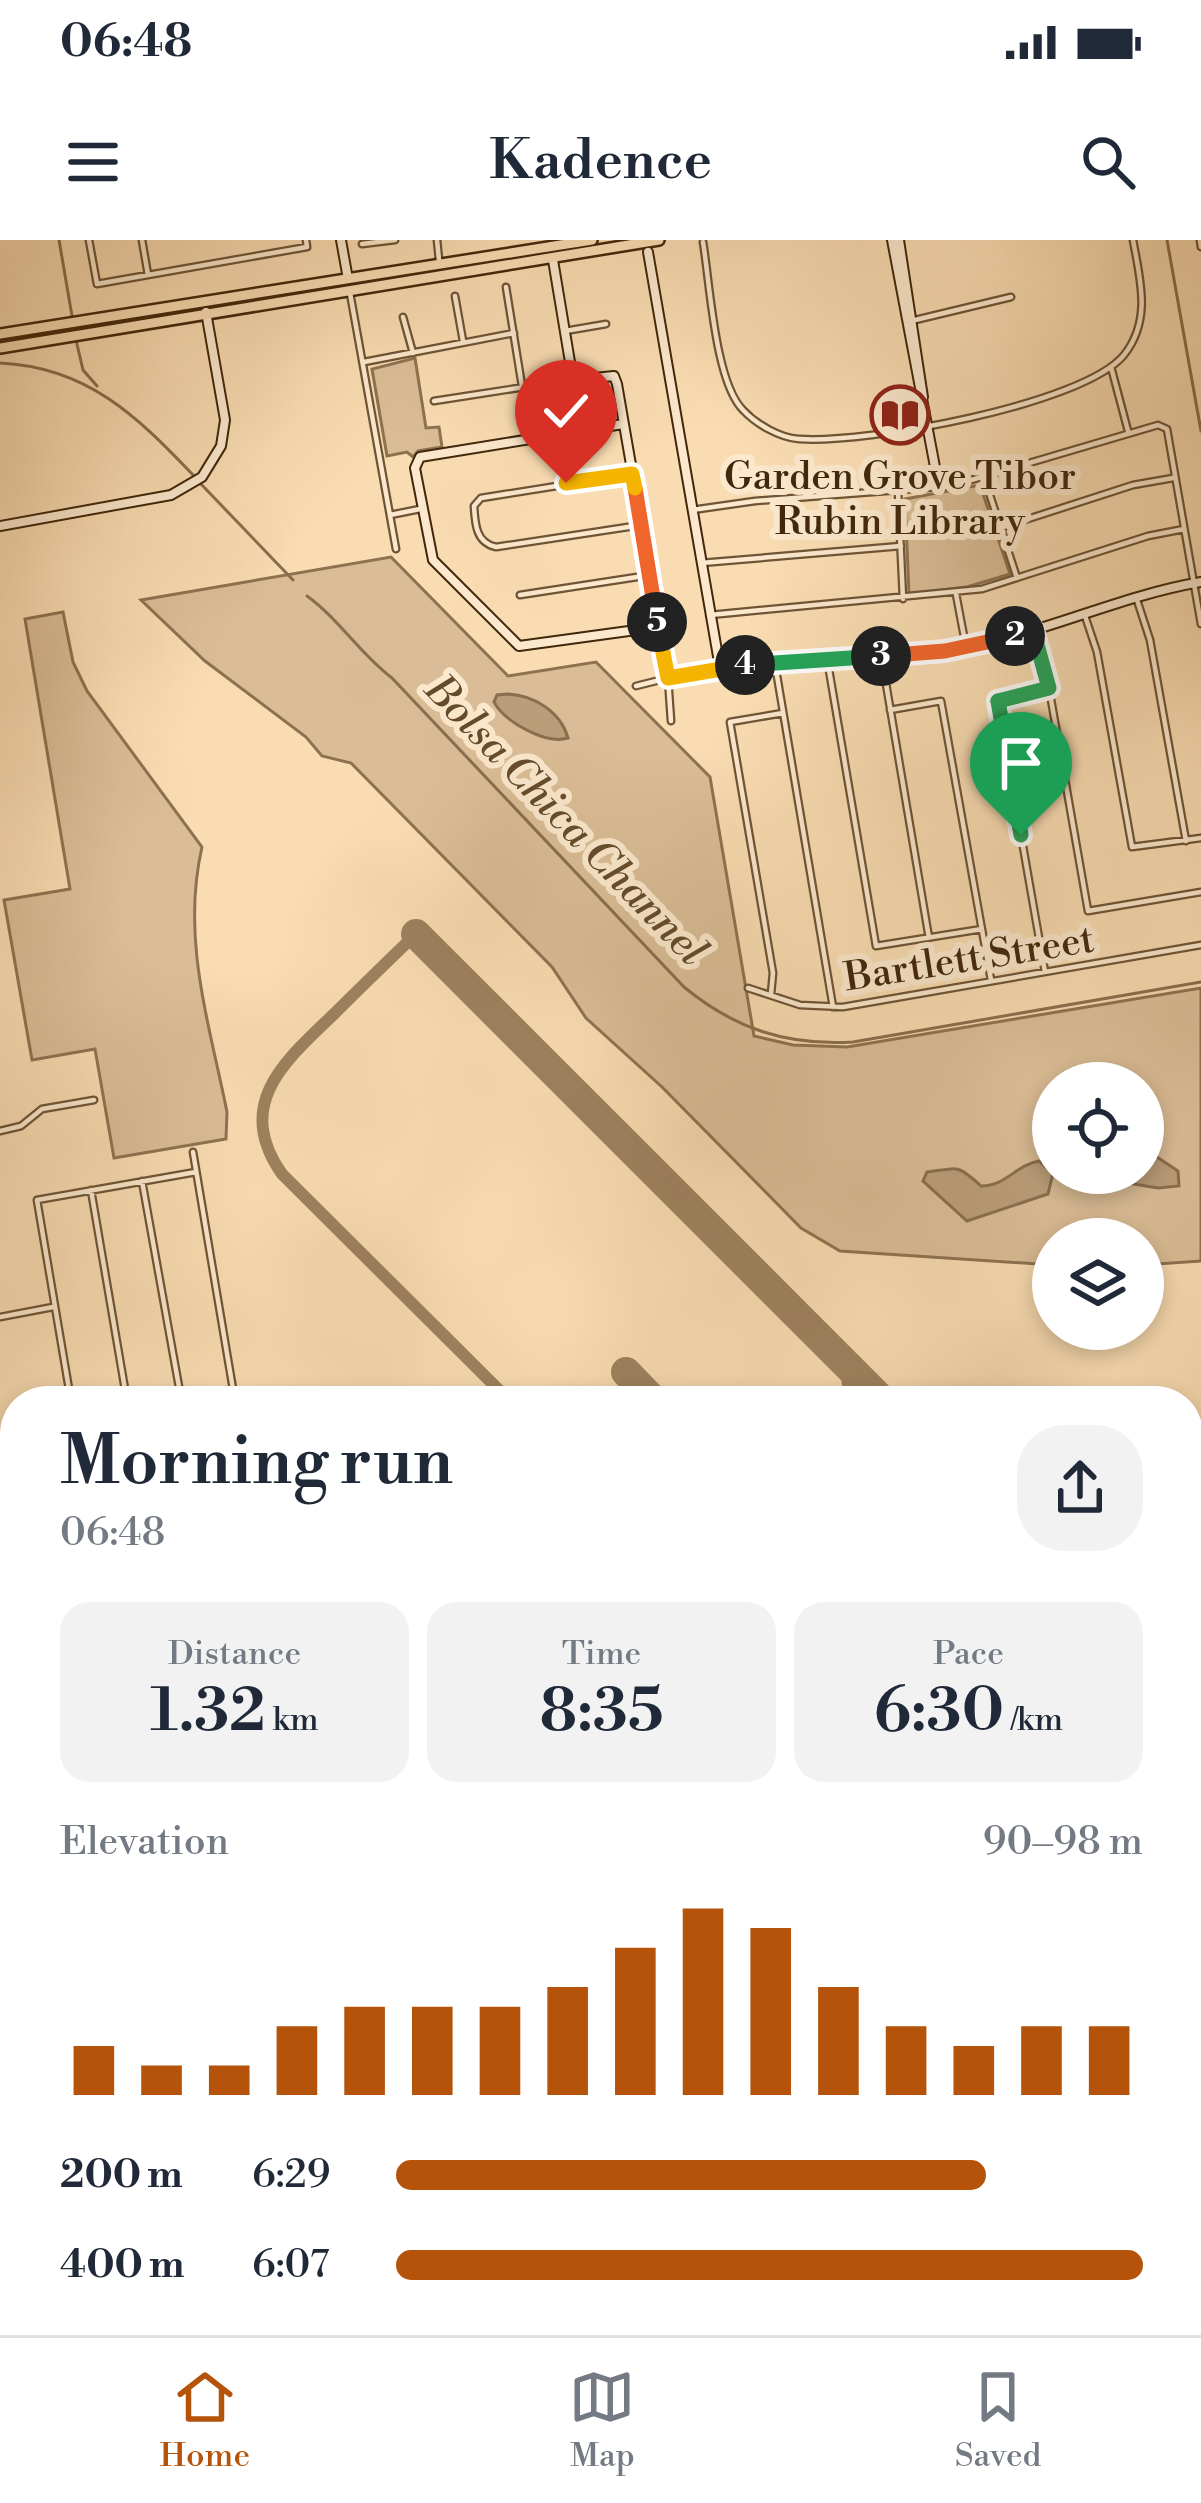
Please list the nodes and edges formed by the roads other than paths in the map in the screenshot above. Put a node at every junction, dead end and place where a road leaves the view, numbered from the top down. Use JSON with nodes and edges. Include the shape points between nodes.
{"nodes":[{"id":1,"x":89,"y":240,"type":"edge"},
{"id":2,"x":142,"y":240,"type":"edge"},
{"id":3,"x":341,"y":240,"type":"edge"},
{"id":4,"x":395,"y":240,"type":"edge"},
{"id":5,"x":436,"y":240,"type":"edge"},
{"id":6,"x":592,"y":240,"type":"edge"},
{"id":7,"x":659,"y":240,"type":"edge"},
{"id":8,"x":895,"y":240,"type":"edge"},
{"id":9,"x":1132,"y":240,"type":"edge"},
{"id":10,"x":703,"y":242,"type":"edge"},
{"id":11,"x":307,"y":244,"type":"edge"},
{"id":12,"x":362,"y":244,"type":"dead end"},
{"id":13,"x":646,"y":245,"type":"edge"},
{"id":14,"x":552,"y":249,"type":"edge"},
{"id":15,"x":440,"y":266,"type":"junction"},
{"id":16,"x":148,"y":275,"type":"junction"},
{"id":17,"x":349,"y":287,"type":"junction"},
{"id":18,"x":506,"y":287,"type":"dead end"},
{"id":19,"x":455,"y":296,"type":"dead end"},
{"id":20,"x":1011,"y":297,"type":"dead end"},
{"id":21,"x":204,"y":305,"type":"junction"},
{"id":22,"x":403,"y":317,"type":"dead end"},
{"id":23,"x":909,"y":322,"type":"junction"},
{"id":24,"x":606,"y":324,"type":"dead end"},
{"id":25,"x":565,"y":331,"type":"junction"},
{"id":26,"x":514,"y":333,"type":"junction"},
{"id":27,"x":0,"y":334,"type":"edge"},
{"id":28,"x":463,"y":341,"type":"junction"},
{"id":29,"x":0,"y":348,"type":"edge"},
{"id":30,"x":413,"y":353,"type":"junction"},
{"id":31,"x":364,"y":362,"type":"junction"},
{"id":32,"x":1111,"y":367,"type":"junction"},
{"id":33,"x":573,"y":380,"type":"junction"},
{"id":34,"x":522,"y":386,"type":"junction"},
{"id":35,"x":434,"y":401,"type":"dead end"},
{"id":36,"x":623,"y":424,"type":"junction"},
{"id":37,"x":928,"y":430,"type":"junction"},
{"id":38,"x":1128,"y":430,"type":"junction"},
{"id":39,"x":632,"y":474,"type":"junction"},
{"id":40,"x":984,"y":477,"type":"junction"},
{"id":41,"x":1175,"y":477,"type":"junction"},
{"id":42,"x":939,"y":488,"type":"junction"},
{"id":43,"x":898,"y":492,"type":"junction"},
{"id":44,"x":422,"y":509,"type":"junction"},
{"id":45,"x":692,"y":510,"type":"junction"},
{"id":46,"x":390,"y":515,"type":"junction"},
{"id":47,"x":641,"y":525,"type":"junction"},
{"id":48,"x":0,"y":526,"type":"edge"},
{"id":49,"x":1000,"y":528,"type":"junction"},
{"id":50,"x":1184,"y":529,"type":"junction"},
{"id":51,"x":901,"y":546,"type":"junction"},
{"id":52,"x":396,"y":550,"type":"dead end"},
{"id":53,"x":701,"y":563,"type":"junction"},
{"id":54,"x":650,"y":575,"type":"junction"},
{"id":55,"x":1017,"y":578,"type":"junction"},
{"id":56,"x":1197,"y":582,"type":"edge"},
{"id":57,"x":956,"y":593,"type":"junction"},
{"id":58,"x":520,"y":595,"type":"dead end"},
{"id":59,"x":1136,"y":596,"type":"junction"},
{"id":60,"x":903,"y":599,"type":"junction"},
{"id":61,"x":1084,"y":614,"type":"junction"},
{"id":62,"x":710,"y":615,"type":"junction"},
{"id":63,"x":1201,"y":624,"type":"edge"},
{"id":64,"x":658,"y":627,"type":"junction"},
{"id":65,"x":1033,"y":630,"type":"junction"},
{"id":66,"x":966,"y":647,"type":"junction"},
{"id":67,"x":881,"y":656,"type":"junction"},
{"id":68,"x":827,"y":658,"type":"junction"},
{"id":69,"x":774,"y":662,"type":"junction"},
{"id":70,"x":720,"y":668,"type":"junction"},
{"id":71,"x":668,"y":678,"type":"junction"},
{"id":72,"x":636,"y":686,"type":"dead end"},
{"id":73,"x":1049,"y":688,"type":"junction"},
{"id":74,"x":890,"y":710,"type":"junction"},
{"id":75,"x":783,"y":713,"type":"junction"},
{"id":76,"x":671,"y":721,"type":"dead end"},
{"id":77,"x":1201,"y":838,"type":"edge"},
{"id":78,"x":1186,"y":841,"type":"junction"},
{"id":79,"x":1201,"y":892,"type":"edge"},
{"id":80,"x":982,"y":929,"type":"junction"},
{"id":81,"x":929,"y":938,"type":"junction"},
{"id":82,"x":1201,"y":945,"type":"edge"},
{"id":83,"x":1045,"y":972,"type":"junction"},
{"id":84,"x":991,"y":980,"type":"junction"},
{"id":85,"x":748,"y":988,"type":"dead end"},
{"id":86,"x":770,"y":997,"type":"junction"},
{"id":87,"x":833,"y":1007,"type":"junction"},
{"id":88,"x":94,"y":1100,"type":"dead end"},
{"id":89,"x":0,"y":1131,"type":"edge"},
{"id":90,"x":193,"y":1152,"type":"dead end"},
{"id":91,"x":196,"y":1172,"type":"junction"},
{"id":92,"x":142,"y":1181,"type":"junction"},
{"id":93,"x":91,"y":1190,"type":"junction"},
{"id":94,"x":55,"y":1307,"type":"junction"},
{"id":95,"x":0,"y":1317,"type":"edge"},
{"id":96,"x":68,"y":1386,"type":"edge"},
{"id":97,"x":124,"y":1386,"type":"edge"},
{"id":98,"x":179,"y":1386,"type":"edge"},
{"id":99,"x":231,"y":1386,"type":"edge"}],
"edges":[{"from":1,"to":16,"type":"street","via":[[97,284]]},
{"from":2,"to":16,"type":"street"},
{"from":3,"to":17,"type":"street"},
{"from":4,"to":12,"type":"street"},
{"from":5,"to":15,"type":"street"},
{"from":6,"to":14,"type":"main road"},
{"from":7,"to":13,"type":"main road"},
{"from":8,"to":23,"type":"street"},
{"from":9,"to":32,"type":"street","via":[[1143,302],[1132,342]]},
{"from":10,"to":37,"type":"street","via":[[728,386],[752,418],[795,440]]},
{"from":11,"to":16,"type":"street"},
{"from":13,"to":14,"type":"main road"},
{"from":13,"to":45,"type":"street"},
{"from":14,"to":15,"type":"main road"},
{"from":14,"to":17,"type":"main road"},
{"from":14,"to":25,"type":"street"},
{"from":15,"to":17,"type":"main road"},
{"from":17,"to":21,"type":"main road"},
{"from":17,"to":31,"type":"street"},
{"from":18,"to":26,"type":"street"},
{"from":19,"to":28,"type":"street"},
{"from":20,"to":23,"type":"street"},
{"from":21,"to":27,"type":"main road"},
{"from":21,"to":29,"type":"main road"},
{"from":21,"to":48,"type":"street","via":[[225,420],[199,480],[172,495]]},
{"from":22,"to":30,"type":"street"},
{"from":23,"to":37,"type":"street"},
{"from":24,"to":25,"type":"street"},
{"from":25,"to":33,"type":"street"},
{"from":26,"to":28,"type":"street"},
{"from":26,"to":34,"type":"street"},
{"from":28,"to":30,"type":"street"},
{"from":30,"to":31,"type":"street"},
{"from":31,"to":46,"type":"street"},
{"from":32,"to":37,"type":"street"},
{"from":32,"to":38,"type":"street"},
{"from":33,"to":34,"type":"street"},
{"from":33,"to":36,"type":"street","via":[[614,376]]},
{"from":34,"to":35,"type":"street"},
{"from":36,"to":39,"type":"street"},
{"from":36,"to":44,"type":"street","via":[[418,459]]},
{"from":37,"to":42,"type":"street"},
{"from":38,"to":40,"type":"street"},
{"from":38,"to":41,"type":"street","via":[[1167,428]]},
{"from":39,"to":47,"type":"street"},
{"from":39,"to":47,"type":"street","via":[[476,502],[479,536],[491,547]]},
{"from":40,"to":42,"type":"street"},
{"from":40,"to":49,"type":"street"},
{"from":41,"to":49,"type":"street"},
{"from":41,"to":50,"type":"street"},
{"from":42,"to":43,"type":"street"},
{"from":43,"to":45,"type":"street"},
{"from":43,"to":51,"type":"street"},
{"from":44,"to":46,"type":"street"},
{"from":44,"to":64,"type":"street","via":[[434,560],[519,646]]},
{"from":45,"to":53,"type":"street"},
{"from":46,"to":52,"type":"street"},
{"from":47,"to":54,"type":"street"},
{"from":49,"to":55,"type":"street"},
{"from":50,"to":55,"type":"street"},
{"from":50,"to":56,"type":"street"},
{"from":51,"to":53,"type":"street"},
{"from":51,"to":60,"type":"street"},
{"from":53,"to":62,"type":"street"},
{"from":54,"to":58,"type":"street"},
{"from":54,"to":64,"type":"street"},
{"from":55,"to":57,"type":"street"},
{"from":56,"to":59,"type":"street"},
{"from":56,"to":63,"type":"street"},
{"from":57,"to":60,"type":"street"},
{"from":57,"to":66,"type":"street"},
{"from":59,"to":61,"type":"street"},
{"from":59,"to":78,"type":"street"},
{"from":60,"to":62,"type":"street"},
{"from":61,"to":65,"type":"street"},
{"from":61,"to":78,"type":"street","via":[[1130,841],[1138,849]]},
{"from":62,"to":70,"type":"street"},
{"from":64,"to":71,"type":"street"},
{"from":65,"to":66,"type":"street"},
{"from":65,"to":73,"type":"street"},
{"from":66,"to":67,"type":"street"},
{"from":67,"to":68,"type":"street"},
{"from":67,"to":74,"type":"street"},
{"from":68,"to":69,"type":"street"},
{"from":68,"to":81,"type":"street","via":[[876,946]]},
{"from":69,"to":70,"type":"street"},
{"from":69,"to":75,"type":"street"},
{"from":70,"to":71,"type":"street"},
{"from":71,"to":72,"type":"street"},
{"from":71,"to":76,"type":"street"},
{"from":73,"to":79,"type":"street","via":[[1088,911]]},
{"from":73,"to":83,"type":"street","via":[[997,698]]},
{"from":74,"to":80,"type":"street","via":[[941,701]]},
{"from":74,"to":81,"type":"street"},
{"from":75,"to":86,"type":"street","via":[[730,722]]},
{"from":75,"to":87,"type":"street"},
{"from":77,"to":78,"type":"street"},
{"from":80,"to":81,"type":"street"},
{"from":80,"to":84,"type":"street"},
{"from":82,"to":83,"type":"street","name":"Bartlett Street"},
{"from":83,"to":84,"type":"street","name":"Bartlett Street"},
{"from":84,"to":87,"type":"street","name":"Bartlett Street"},
{"from":85,"to":86,"type":"street","name":"Bartlett Street"},
{"from":86,"to":87,"type":"street","name":"Bartlett Street"},
{"from":88,"to":89,"type":"street","via":[[42,1109]]},
{"from":90,"to":91,"type":"street"},
{"from":91,"to":92,"type":"street"},
{"from":91,"to":99,"type":"street"},
{"from":92,"to":93,"type":"street"},
{"from":92,"to":98,"type":"street"},
{"from":93,"to":94,"type":"street","via":[[38,1200]]},
{"from":93,"to":97,"type":"street"},
{"from":94,"to":95,"type":"street"},
{"from":94,"to":96,"type":"street"}]}
